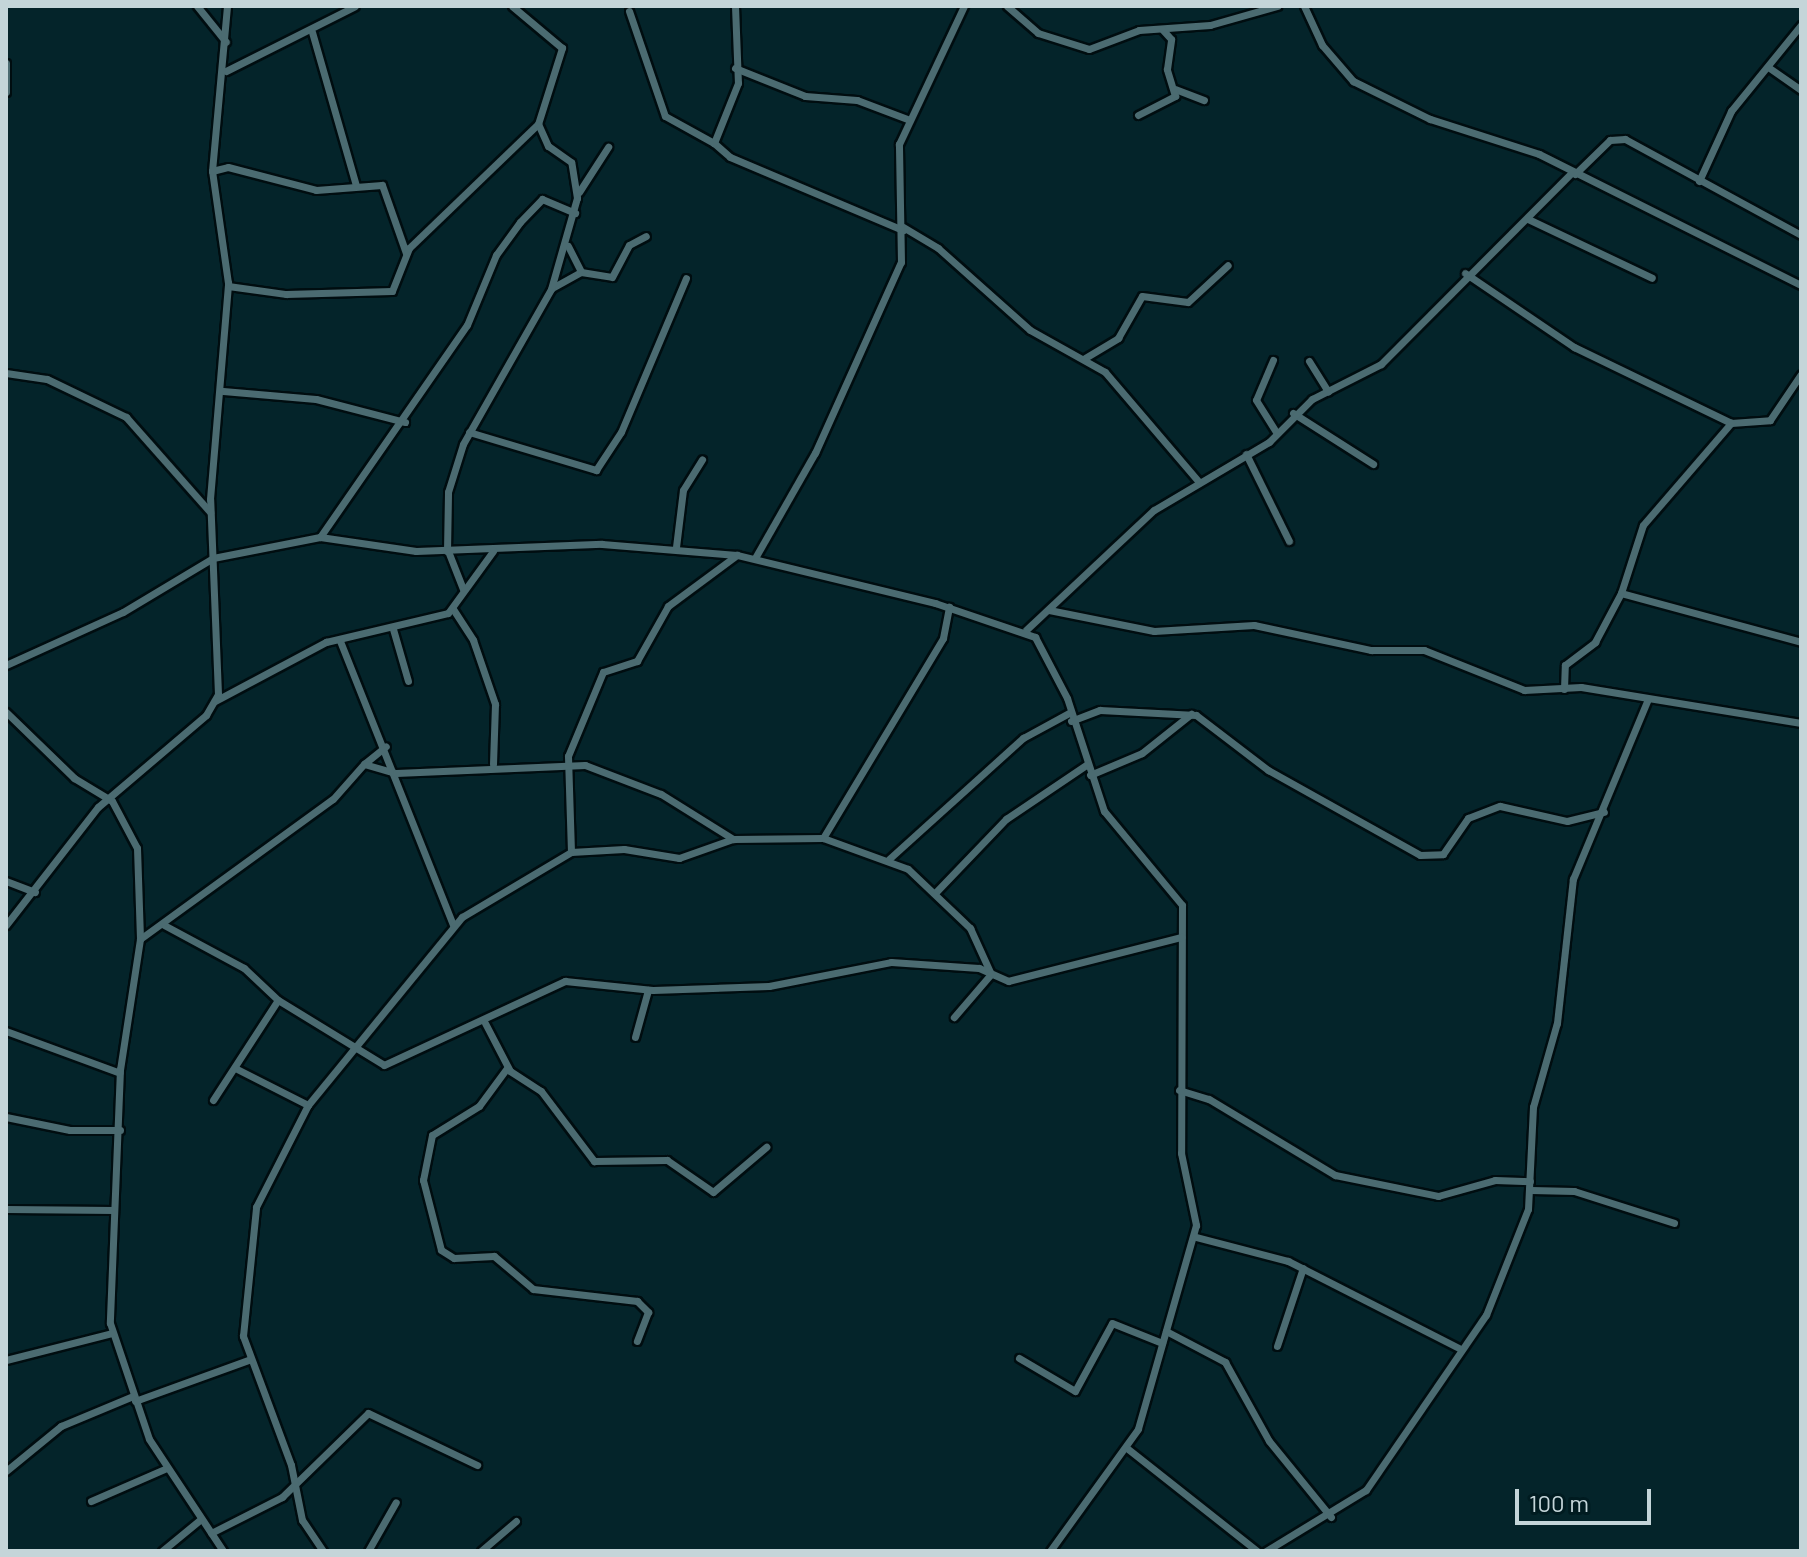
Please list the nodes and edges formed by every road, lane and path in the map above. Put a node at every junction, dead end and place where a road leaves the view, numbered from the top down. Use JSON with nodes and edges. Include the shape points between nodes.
{"nodes":[{"id":1,"x":197,"y":6,"type":"edge"},
{"id":2,"x":227,"y":6,"type":"edge"},
{"id":3,"x":355,"y":6,"type":"edge"},
{"id":4,"x":512,"y":6,"type":"edge"},
{"id":5,"x":735,"y":6,"type":"edge"},
{"id":6,"x":964,"y":6,"type":"edge"},
{"id":7,"x":1007,"y":6,"type":"edge"},
{"id":8,"x":1277,"y":6,"type":"edge"},
{"id":9,"x":1304,"y":6,"type":"edge"},
{"id":10,"x":629,"y":11,"type":"dead end"},
{"id":11,"x":1801,"y":25,"type":"edge"},
{"id":12,"x":1162,"y":29,"type":"junction"},
{"id":13,"x":312,"y":32,"type":"junction"},
{"id":14,"x":226,"y":42,"type":"junction"},
{"id":15,"x":6,"y":63,"type":"edge"},
{"id":16,"x":1768,"y":67,"type":"junction"},
{"id":17,"x":735,"y":68,"type":"junction"},
{"id":18,"x":226,"y":71,"type":"junction"},
{"id":19,"x":1175,"y":89,"type":"junction"},
{"id":20,"x":1801,"y":90,"type":"edge"},
{"id":21,"x":6,"y":92,"type":"edge"},
{"id":22,"x":1204,"y":100,"type":"dead end"},
{"id":23,"x":1138,"y":115,"type":"dead end"},
{"id":24,"x":907,"y":119,"type":"junction"},
{"id":25,"x":538,"y":124,"type":"junction"},
{"id":26,"x":714,"y":143,"type":"junction"},
{"id":27,"x":608,"y":147,"type":"dead end"},
{"id":28,"x":212,"y":171,"type":"junction"},
{"id":29,"x":1573,"y":173,"type":"junction"},
{"id":30,"x":1699,"y":181,"type":"junction"},
{"id":31,"x":356,"y":185,"type":"junction"},
{"id":32,"x":577,"y":198,"type":"junction"},
{"id":33,"x":575,"y":213,"type":"junction"},
{"id":34,"x":1528,"y":219,"type":"junction"},
{"id":35,"x":903,"y":229,"type":"junction"},
{"id":36,"x":1801,"y":235,"type":"edge"},
{"id":37,"x":646,"y":236,"type":"dead end"},
{"id":38,"x":568,"y":246,"type":"junction"},
{"id":39,"x":406,"y":253,"type":"junction"},
{"id":40,"x":1228,"y":265,"type":"dead end"},
{"id":41,"x":581,"y":272,"type":"junction"},
{"id":42,"x":1465,"y":273,"type":"junction"},
{"id":43,"x":686,"y":278,"type":"dead end"},
{"id":44,"x":1652,"y":278,"type":"dead end"},
{"id":45,"x":1801,"y":285,"type":"edge"},
{"id":46,"x":228,"y":286,"type":"junction"},
{"id":47,"x":551,"y":289,"type":"junction"},
{"id":48,"x":1085,"y":358,"type":"junction"},
{"id":49,"x":1273,"y":360,"type":"dead end"},
{"id":50,"x":1309,"y":361,"type":"dead end"},
{"id":51,"x":6,"y":373,"type":"edge"},
{"id":52,"x":1801,"y":374,"type":"edge"},
{"id":53,"x":223,"y":391,"type":"junction"},
{"id":54,"x":1328,"y":392,"type":"junction"},
{"id":55,"x":1293,"y":413,"type":"junction"},
{"id":56,"x":405,"y":422,"type":"junction"},
{"id":57,"x":1731,"y":423,"type":"junction"},
{"id":58,"x":469,"y":432,"type":"junction"},
{"id":59,"x":1276,"y":432,"type":"junction"},
{"id":60,"x":1246,"y":454,"type":"junction"},
{"id":61,"x":702,"y":459,"type":"dead end"},
{"id":62,"x":1373,"y":464,"type":"dead end"},
{"id":63,"x":1199,"y":482,"type":"junction"},
{"id":64,"x":210,"y":512,"type":"junction"},
{"id":65,"x":320,"y":537,"type":"junction"},
{"id":66,"x":1289,"y":541,"type":"dead end"},
{"id":67,"x":676,"y":547,"type":"junction"},
{"id":68,"x":448,"y":551,"type":"junction"},
{"id":69,"x":493,"y":551,"type":"junction"},
{"id":70,"x":737,"y":555,"type":"junction"},
{"id":71,"x":213,"y":558,"type":"junction"},
{"id":72,"x":755,"y":558,"type":"junction"},
{"id":73,"x":463,"y":589,"type":"junction"},
{"id":74,"x":1621,"y":593,"type":"junction"},
{"id":75,"x":949,"y":607,"type":"junction"},
{"id":76,"x":453,"y":609,"type":"junction"},
{"id":77,"x":1049,"y":610,"type":"junction"},
{"id":78,"x":393,"y":629,"type":"junction"},
{"id":79,"x":1026,"y":630,"type":"junction"},
{"id":80,"x":340,"y":641,"type":"junction"},
{"id":81,"x":1801,"y":642,"type":"edge"},
{"id":82,"x":6,"y":665,"type":"edge"},
{"id":83,"x":408,"y":681,"type":"dead end"},
{"id":84,"x":1564,"y":689,"type":"junction"},
{"id":85,"x":1648,"y":699,"type":"junction"},
{"id":86,"x":215,"y":701,"type":"junction"},
{"id":87,"x":6,"y":712,"type":"edge"},
{"id":88,"x":1191,"y":714,"type":"junction"},
{"id":89,"x":1070,"y":717,"type":"junction"},
{"id":90,"x":1801,"y":723,"type":"edge"},
{"id":91,"x":386,"y":745,"type":"junction"},
{"id":92,"x":364,"y":764,"type":"junction"},
{"id":93,"x":493,"y":764,"type":"junction"},
{"id":94,"x":568,"y":764,"type":"junction"},
{"id":95,"x":1086,"y":765,"type":"junction"},
{"id":96,"x":396,"y":773,"type":"junction"},
{"id":97,"x":1090,"y":775,"type":"junction"},
{"id":98,"x":112,"y":801,"type":"junction"},
{"id":99,"x":1604,"y":812,"type":"junction"},
{"id":100,"x":823,"y":838,"type":"junction"},
{"id":101,"x":733,"y":839,"type":"junction"},
{"id":102,"x":571,"y":852,"type":"junction"},
{"id":103,"x":889,"y":859,"type":"junction"},
{"id":104,"x":6,"y":881,"type":"edge"},
{"id":105,"x":35,"y":892,"type":"junction"},
{"id":106,"x":935,"y":893,"type":"junction"},
{"id":107,"x":6,"y":925,"type":"edge"},
{"id":108,"x":164,"y":925,"type":"junction"},
{"id":109,"x":453,"y":925,"type":"junction"},
{"id":110,"x":1181,"y":937,"type":"junction"},
{"id":111,"x":140,"y":939,"type":"junction"},
{"id":112,"x":991,"y":974,"type":"junction"},
{"id":113,"x":648,"y":990,"type":"junction"},
{"id":114,"x":278,"y":1000,"type":"junction"},
{"id":115,"x":954,"y":1017,"type":"dead end"},
{"id":116,"x":485,"y":1023,"type":"junction"},
{"id":117,"x":6,"y":1031,"type":"edge"},
{"id":118,"x":635,"y":1037,"type":"dead end"},
{"id":119,"x":355,"y":1052,"type":"junction"},
{"id":120,"x":235,"y":1068,"type":"junction"},
{"id":121,"x":507,"y":1068,"type":"junction"},
{"id":122,"x":120,"y":1073,"type":"junction"},
{"id":123,"x":1179,"y":1090,"type":"junction"},
{"id":124,"x":213,"y":1100,"type":"dead end"},
{"id":125,"x":308,"y":1105,"type":"junction"},
{"id":126,"x":6,"y":1117,"type":"edge"},
{"id":127,"x":120,"y":1130,"type":"junction"},
{"id":128,"x":766,"y":1147,"type":"dead end"},
{"id":129,"x":1530,"y":1185,"type":"junction"},
{"id":130,"x":6,"y":1209,"type":"edge"},
{"id":131,"x":114,"y":1210,"type":"junction"},
{"id":132,"x":1674,"y":1223,"type":"dead end"},
{"id":133,"x":1196,"y":1237,"type":"junction"},
{"id":134,"x":1303,"y":1268,"type":"junction"},
{"id":135,"x":1166,"y":1331,"type":"junction"},
{"id":136,"x":112,"y":1333,"type":"junction"},
{"id":137,"x":637,"y":1341,"type":"dead end"},
{"id":138,"x":1162,"y":1343,"type":"junction"},
{"id":139,"x":1277,"y":1346,"type":"dead end"},
{"id":140,"x":1459,"y":1348,"type":"junction"},
{"id":141,"x":1019,"y":1358,"type":"dead end"},
{"id":142,"x":251,"y":1359,"type":"junction"},
{"id":143,"x":6,"y":1360,"type":"edge"},
{"id":144,"x":134,"y":1398,"type":"junction"},
{"id":145,"x":1128,"y":1449,"type":"junction"},
{"id":146,"x":477,"y":1465,"type":"dead end"},
{"id":147,"x":167,"y":1468,"type":"junction"},
{"id":148,"x":6,"y":1471,"type":"edge"},
{"id":149,"x":294,"y":1487,"type":"junction"},
{"id":150,"x":91,"y":1501,"type":"dead end"},
{"id":151,"x":396,"y":1502,"type":"dead end"},
{"id":152,"x":1331,"y":1517,"type":"junction"},
{"id":153,"x":201,"y":1519,"type":"junction"},
{"id":154,"x":516,"y":1521,"type":"dead end"},
{"id":155,"x":211,"y":1533,"type":"junction"},
{"id":156,"x":162,"y":1551,"type":"edge"},
{"id":157,"x":223,"y":1551,"type":"edge"},
{"id":158,"x":323,"y":1551,"type":"edge"},
{"id":159,"x":368,"y":1551,"type":"edge"},
{"id":160,"x":481,"y":1551,"type":"edge"},
{"id":161,"x":1050,"y":1551,"type":"edge"},
{"id":162,"x":1257,"y":1551,"type":"edge"},
{"id":163,"x":1266,"y":1551,"type":"edge"}],
"edges":[{"from":1,"to":14,"type":"street"},
{"from":2,"to":14,"type":"street"},
{"from":3,"to":13,"type":"street"},
{"from":4,"to":25,"type":"street","via":[[562,48]]},
{"from":5,"to":17,"type":"street"},
{"from":6,"to":24,"type":"street"},
{"from":7,"to":12,"type":"street","via":[[1028,27],[1077,48]]},
{"from":8,"to":12,"type":"street"},
{"from":9,"to":29,"type":"street","via":[[1322,45],[1353,81]]},
{"from":10,"to":26,"type":"street","via":[[665,116]]},
{"from":11,"to":16,"type":"street"},
{"from":12,"to":19,"type":"street","via":[[1171,39],[1167,69]]},
{"from":13,"to":18,"type":"street"},
{"from":13,"to":31,"type":"street"},
{"from":14,"to":18,"type":"street"},
{"from":15,"to":21,"type":"street"},
{"from":16,"to":20,"type":"street"},
{"from":16,"to":30,"type":"street","via":[[1731,111]]},
{"from":17,"to":24,"type":"street","via":[[805,96],[857,100]]},
{"from":17,"to":26,"type":"street","via":[[735,94]]},
{"from":18,"to":28,"type":"street"},
{"from":19,"to":22,"type":"street"},
{"from":19,"to":23,"type":"street","via":[[1172,102]]},
{"from":24,"to":35,"type":"street","via":[[899,144]]},
{"from":25,"to":32,"type":"street","via":[[548,146],[571,162]]},
{"from":25,"to":39,"type":"street","via":[[515,139],[472,192]]},
{"from":26,"to":35,"type":"street","via":[[730,157]]},
{"from":27,"to":32,"type":"street"},
{"from":28,"to":31,"type":"street","via":[[228,167],[316,190]]},
{"from":28,"to":46,"type":"street"},
{"from":29,"to":30,"type":"street","via":[[1620,138]]},
{"from":29,"to":34,"type":"street"},
{"from":29,"to":45,"type":"street"},
{"from":30,"to":36,"type":"street"},
{"from":31,"to":39,"type":"street","via":[[387,190]]},
{"from":32,"to":33,"type":"street"},
{"from":33,"to":38,"type":"street"},
{"from":33,"to":56,"type":"street","via":[[542,199],[520,222]]},
{"from":34,"to":42,"type":"street"},
{"from":34,"to":44,"type":"street"},
{"from":35,"to":48,"type":"street","via":[[938,248],[1030,330]]},
{"from":35,"to":72,"type":"street","via":[[901,262],[815,453]]},
{"from":37,"to":41,"type":"street","via":[[629,245],[612,277]]},
{"from":38,"to":41,"type":"street"},
{"from":38,"to":47,"type":"street"},
{"from":39,"to":46,"type":"street","via":[[386,293]]},
{"from":40,"to":48,"type":"street","via":[[1188,302],[1142,296],[1118,338]]},
{"from":41,"to":47,"type":"street"},
{"from":42,"to":54,"type":"street","via":[[1381,364]]},
{"from":42,"to":57,"type":"street","via":[[1574,347]]},
{"from":43,"to":58,"type":"street","via":[[621,432],[596,470]]},
{"from":46,"to":53,"type":"street"},
{"from":47,"to":58,"type":"street"},
{"from":48,"to":63,"type":"street","via":[[1115,382]]},
{"from":49,"to":59,"type":"street","via":[[1256,400]]},
{"from":50,"to":54,"type":"street"},
{"from":51,"to":64,"type":"street","via":[[56,383],[126,417]]},
{"from":52,"to":57,"type":"street","via":[[1770,420]]},
{"from":53,"to":56,"type":"street","via":[[316,399]]},
{"from":53,"to":64,"type":"street"},
{"from":54,"to":55,"type":"street"},
{"from":55,"to":59,"type":"street"},
{"from":55,"to":62,"type":"street"},
{"from":56,"to":65,"type":"street","via":[[352,485]]},
{"from":57,"to":74,"type":"street","via":[[1643,525]]},
{"from":58,"to":68,"type":"street","via":[[448,492]]},
{"from":59,"to":60,"type":"street"},
{"from":60,"to":63,"type":"street"},
{"from":60,"to":66,"type":"street"},
{"from":61,"to":67,"type":"street","via":[[683,490]]},
{"from":63,"to":77,"type":"street","via":[[1154,510]]},
{"from":64,"to":71,"type":"street"},
{"from":65,"to":68,"type":"street"},
{"from":65,"to":71,"type":"street"},
{"from":67,"to":69,"type":"street"},
{"from":67,"to":70,"type":"street"},
{"from":68,"to":69,"type":"street"},
{"from":68,"to":73,"type":"street"},
{"from":69,"to":73,"type":"street"},
{"from":70,"to":72,"type":"street"},
{"from":70,"to":94,"type":"street","via":[[668,606],[637,661],[603,672]]},
{"from":71,"to":82,"type":"street","via":[[123,612]]},
{"from":71,"to":86,"type":"street"},
{"from":72,"to":75,"type":"street"},
{"from":73,"to":76,"type":"street"},
{"from":74,"to":81,"type":"street"},
{"from":74,"to":84,"type":"street","via":[[1595,642],[1565,665]]},
{"from":75,"to":79,"type":"street"},
{"from":75,"to":100,"type":"street","via":[[943,638]]},
{"from":76,"to":78,"type":"street"},
{"from":76,"to":93,"type":"street","via":[[473,640],[495,704]]},
{"from":77,"to":79,"type":"street"},
{"from":77,"to":84,"type":"street","via":[[1154,631],[1254,625],[1371,650],[1424,650],[1524,690]]},
{"from":78,"to":80,"type":"street"},
{"from":78,"to":83,"type":"street"},
{"from":79,"to":89,"type":"street","via":[[1042,645]]},
{"from":80,"to":86,"type":"street","via":[[316,646]]},
{"from":80,"to":91,"type":"street"},
{"from":84,"to":85,"type":"street"},
{"from":85,"to":90,"type":"street"},
{"from":85,"to":99,"type":"street"},
{"from":86,"to":98,"type":"street"},
{"from":87,"to":98,"type":"street","via":[[74,778]]},
{"from":88,"to":89,"type":"street","via":[[1100,710]]},
{"from":88,"to":97,"type":"street","via":[[1142,753]]},
{"from":88,"to":99,"type":"street","via":[[1268,770],[1420,855],[1443,854],[1468,818],[1500,806],[1567,821]]},
{"from":89,"to":95,"type":"street"},
{"from":89,"to":103,"type":"street","via":[[1023,738]]},
{"from":91,"to":92,"type":"street"},
{"from":91,"to":96,"type":"street"},
{"from":92,"to":96,"type":"street"},
{"from":92,"to":108,"type":"street","via":[[333,799]]},
{"from":93,"to":94,"type":"street"},
{"from":93,"to":96,"type":"street"},
{"from":94,"to":101,"type":"street","via":[[661,794]]},
{"from":94,"to":102,"type":"street"},
{"from":95,"to":97,"type":"street"},
{"from":95,"to":106,"type":"street","via":[[1006,819]]},
{"from":96,"to":109,"type":"street"},
{"from":97,"to":110,"type":"street","via":[[1104,811],[1182,905]]},
{"from":98,"to":105,"type":"street","via":[[65,843]]},
{"from":98,"to":111,"type":"street","via":[[137,848]]},
{"from":99,"to":129,"type":"street","via":[[1569,901],[1557,1023],[1533,1107]]},
{"from":100,"to":101,"type":"street"},
{"from":100,"to":103,"type":"street"},
{"from":101,"to":102,"type":"street","via":[[679,858],[624,849]]},
{"from":102,"to":109,"type":"street"},
{"from":103,"to":106,"type":"street"},
{"from":104,"to":105,"type":"street"},
{"from":105,"to":107,"type":"street"},
{"from":106,"to":112,"type":"street","via":[[970,928]]},
{"from":108,"to":111,"type":"street"},
{"from":108,"to":114,"type":"street","via":[[244,968]]},
{"from":109,"to":119,"type":"street"},
{"from":110,"to":112,"type":"street","via":[[1017,980]]},
{"from":110,"to":123,"type":"street"},
{"from":111,"to":122,"type":"street"},
{"from":112,"to":113,"type":"street","via":[[879,962],[769,986]]},
{"from":112,"to":115,"type":"street"},
{"from":113,"to":116,"type":"street","via":[[565,981],[512,1000]]},
{"from":113,"to":118,"type":"street"},
{"from":114,"to":119,"type":"street"},
{"from":114,"to":120,"type":"street"},
{"from":116,"to":119,"type":"street","via":[[422,1042],[384,1065]]},
{"from":116,"to":121,"type":"street"},
{"from":117,"to":122,"type":"street"},
{"from":119,"to":125,"type":"street"},
{"from":120,"to":124,"type":"street"},
{"from":120,"to":125,"type":"street"},
{"from":121,"to":128,"type":"street","via":[[535,1084],[600,1163],[667,1160],[713,1192]]},
{"from":121,"to":137,"type":"street","via":[[479,1106],[432,1135],[423,1180],[441,1250],[454,1258],[494,1256],[533,1289],[637,1301],[648,1312]]},
{"from":122,"to":127,"type":"street"},
{"from":123,"to":129,"type":"street","via":[[1209,1099],[1335,1175],[1438,1196],[1495,1180]]},
{"from":123,"to":133,"type":"street"},
{"from":125,"to":142,"type":"street","via":[[256,1207],[242,1324]]},
{"from":126,"to":127,"type":"street","via":[[70,1130]]},
{"from":127,"to":131,"type":"street"},
{"from":129,"to":132,"type":"street","via":[[1574,1191]]},
{"from":129,"to":140,"type":"street","via":[[1486,1315]]},
{"from":130,"to":131,"type":"street"},
{"from":131,"to":136,"type":"street","via":[[106,1292]]},
{"from":133,"to":134,"type":"street"},
{"from":133,"to":135,"type":"street"},
{"from":134,"to":139,"type":"street"},
{"from":134,"to":140,"type":"street"},
{"from":135,"to":138,"type":"street"},
{"from":135,"to":152,"type":"street","via":[[1225,1362],[1269,1441]]},
{"from":136,"to":143,"type":"street"},
{"from":136,"to":144,"type":"street"},
{"from":138,"to":141,"type":"street","via":[[1112,1323],[1075,1391]]},
{"from":138,"to":145,"type":"street"},
{"from":140,"to":152,"type":"street","via":[[1366,1490]]},
{"from":142,"to":144,"type":"street"},
{"from":142,"to":149,"type":"street"},
{"from":144,"to":147,"type":"street"},
{"from":144,"to":148,"type":"street","via":[[61,1426]]},
{"from":145,"to":161,"type":"street"},
{"from":145,"to":162,"type":"street"},
{"from":146,"to":149,"type":"street","via":[[368,1413]]},
{"from":147,"to":150,"type":"street"},
{"from":147,"to":153,"type":"street"},
{"from":149,"to":155,"type":"street","via":[[245,1521]]},
{"from":149,"to":158,"type":"street","via":[[302,1520]]},
{"from":151,"to":159,"type":"street"},
{"from":152,"to":163,"type":"street"},
{"from":153,"to":155,"type":"street"},
{"from":153,"to":156,"type":"street"},
{"from":154,"to":160,"type":"street"},
{"from":155,"to":157,"type":"street"}]}
